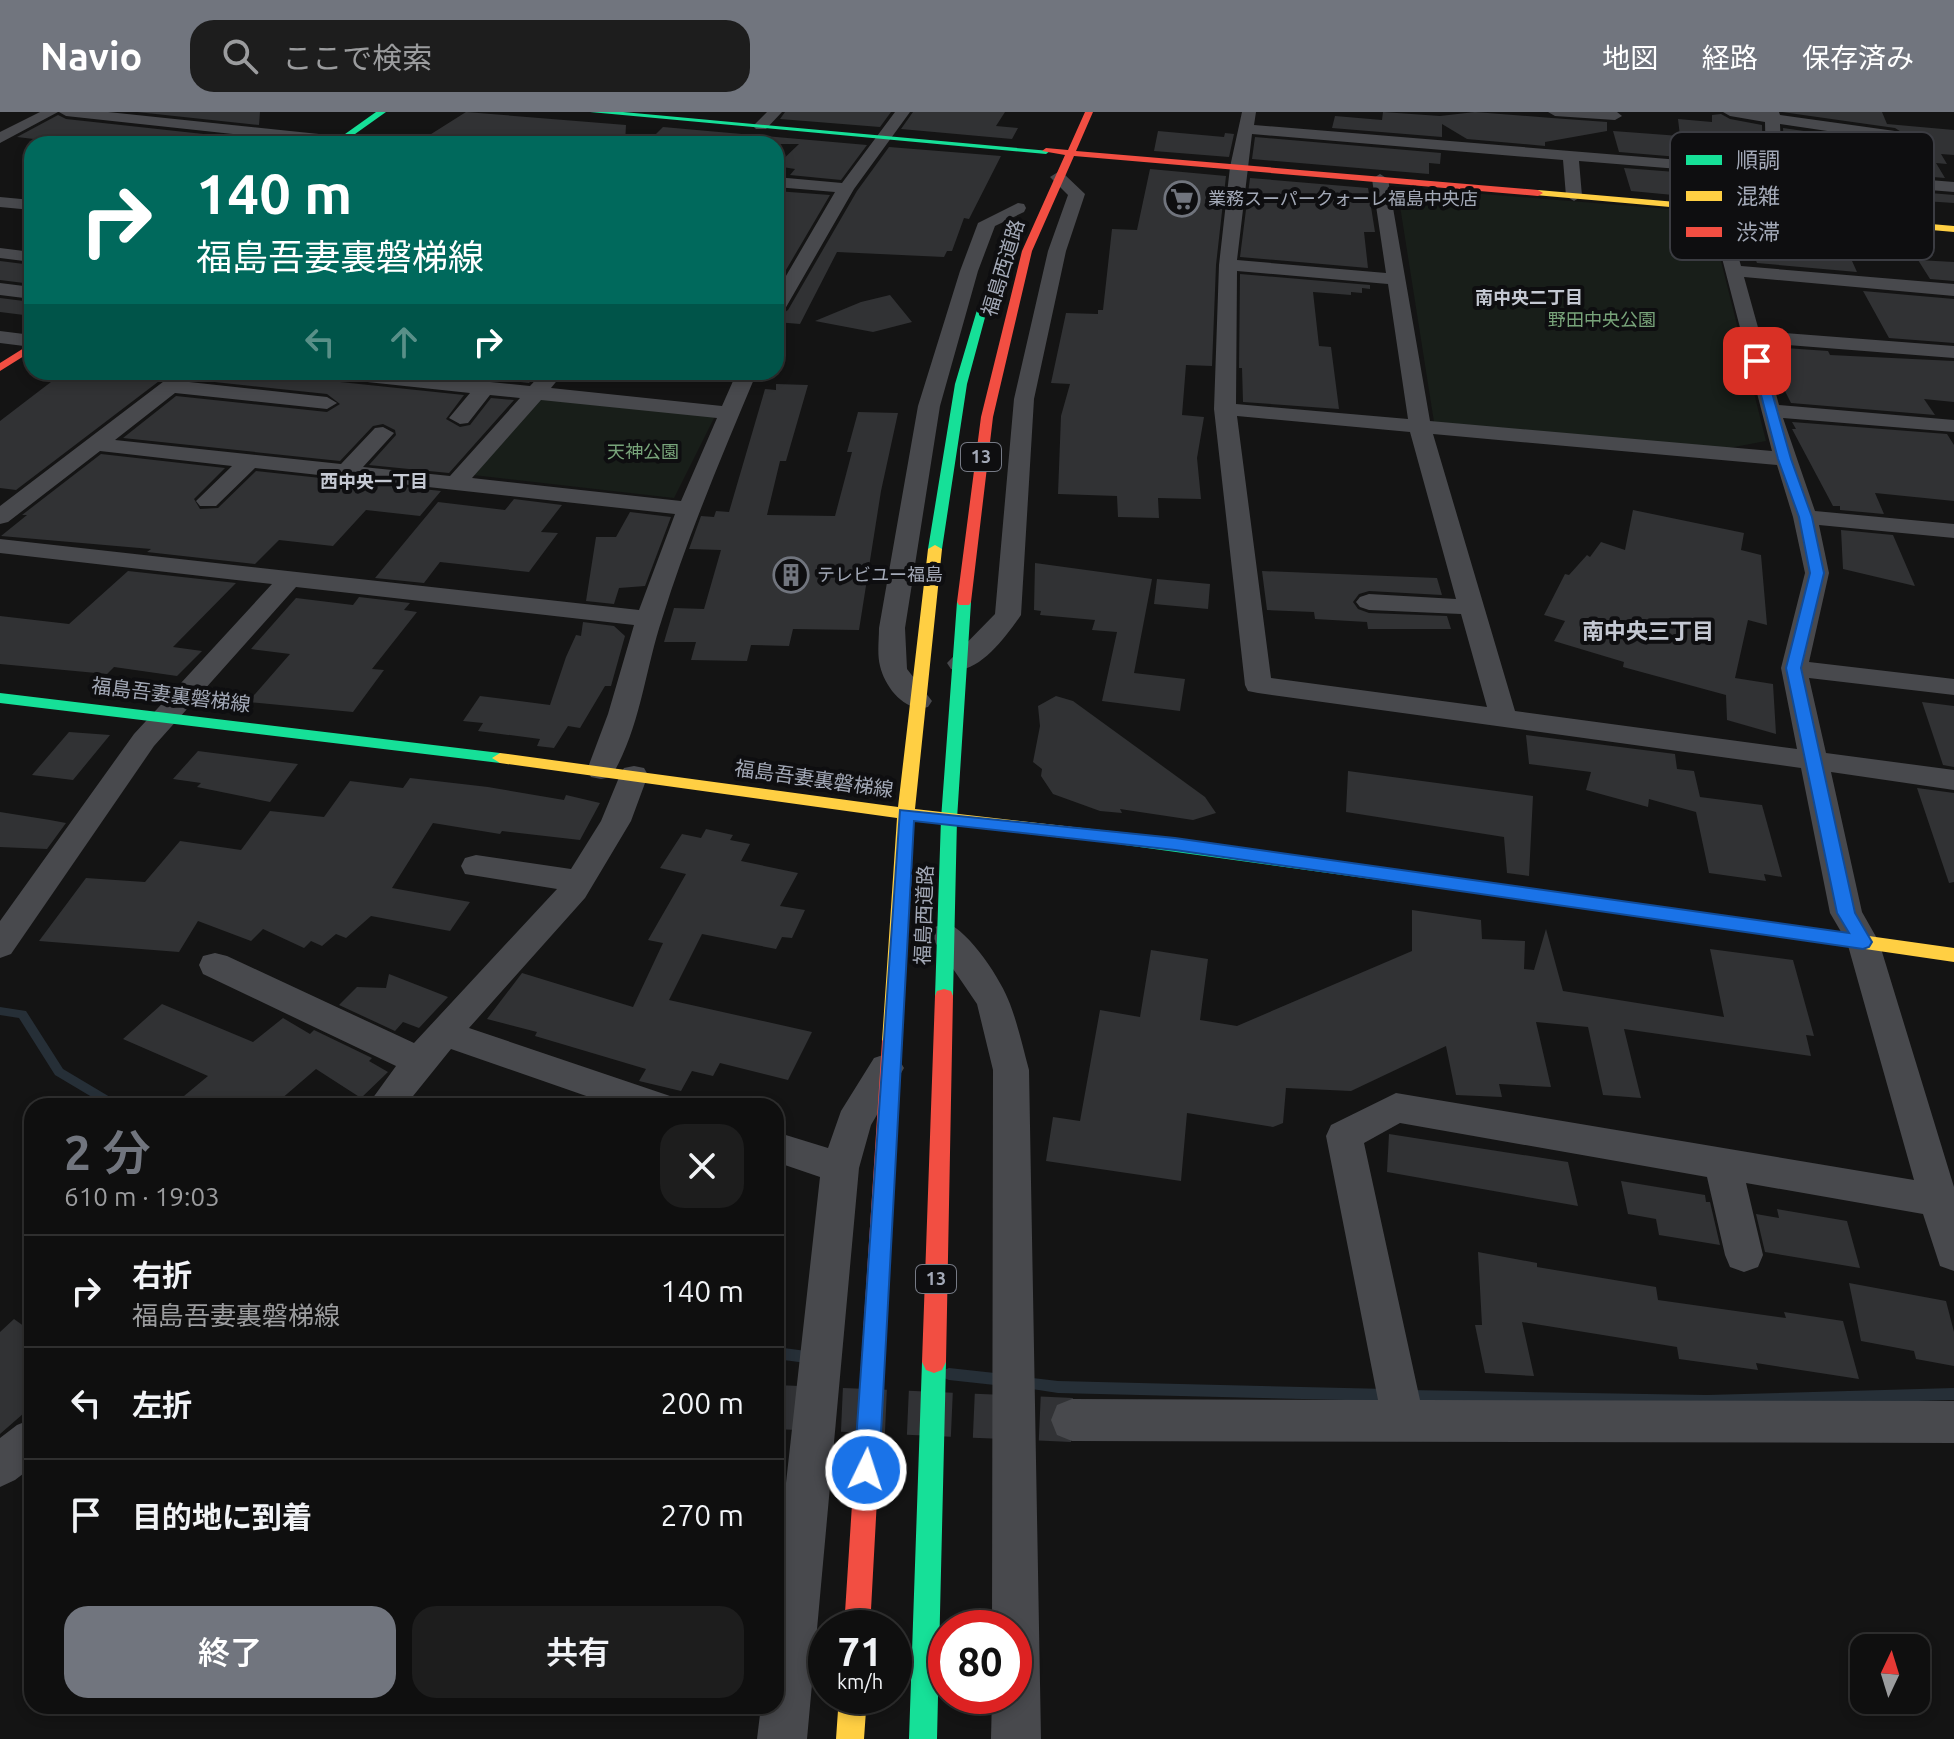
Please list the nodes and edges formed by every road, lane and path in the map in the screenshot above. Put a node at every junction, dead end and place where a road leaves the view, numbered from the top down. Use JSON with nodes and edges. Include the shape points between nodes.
{"nodes":[{"id":1,"x":51,"y":112,"type":"edge"},
{"id":2,"x":66,"y":112,"type":"edge"},
{"id":3,"x":382,"y":112,"type":"edge"},
{"id":4,"x":594,"y":112,"type":"edge"},
{"id":5,"x":775,"y":112,"type":"edge"},
{"id":6,"x":903,"y":112,"type":"edge"},
{"id":7,"x":1089,"y":112,"type":"edge"},
{"id":8,"x":1249,"y":112,"type":"edge"},
{"id":9,"x":1555,"y":112,"type":"edge"},
{"id":10,"x":1730,"y":112,"type":"edge"},
{"id":11,"x":1822,"y":112,"type":"edge"},
{"id":12,"x":1772,"y":114,"type":"edge"},
{"id":13,"x":761,"y":126,"type":"junction"},
{"id":14,"x":1244,"y":129,"type":"junction"},
{"id":15,"x":235,"y":130,"type":"junction"},
{"id":16,"x":1853,"y":132,"type":"edge"},
{"id":17,"x":1898,"y":132,"type":"edge"},
{"id":18,"x":1619,"y":133,"type":"edge"},
{"id":19,"x":225,"y":136,"type":"edge"},
{"id":20,"x":282,"y":136,"type":"edge"},
{"id":21,"x":347,"y":136,"type":"edge"},
{"id":22,"x":883,"y":137,"type":"junction"},
{"id":23,"x":0,"y":138,"type":"edge"},
{"id":24,"x":0,"y":144,"type":"edge"},
{"id":25,"x":21,"y":147,"type":"dead end"},
{"id":26,"x":1670,"y":152,"type":"edge"},
{"id":27,"x":1069,"y":153,"type":"junction"},
{"id":28,"x":1571,"y":156,"type":"junction"},
{"id":29,"x":1238,"y":167,"type":"junction"},
{"id":30,"x":1058,"y":177,"type":"junction"},
{"id":31,"x":1380,"y":179,"type":"junction"},
{"id":32,"x":1934,"y":182,"type":"edge"},
{"id":33,"x":784,"y":183,"type":"edge"},
{"id":34,"x":1954,"y":187,"type":"edge"},
{"id":35,"x":846,"y":188,"type":"junction"},
{"id":36,"x":1574,"y":196,"type":"junction"},
{"id":37,"x":1021,"y":201,"type":"joint"},
{"id":38,"x":0,"y":202,"type":"edge"},
{"id":39,"x":24,"y":204,"type":"edge"},
{"id":40,"x":1670,"y":204,"type":"edge"},
{"id":41,"x":1934,"y":227,"type":"edge"},
{"id":42,"x":1954,"y":229,"type":"edge"},
{"id":43,"x":1007,"y":233,"type":"dead end"},
{"id":44,"x":0,"y":253,"type":"edge"},
{"id":45,"x":24,"y":255,"type":"edge"},
{"id":46,"x":1731,"y":260,"type":"edge"},
{"id":47,"x":1228,"y":265,"type":"junction"},
{"id":48,"x":1734,"y":271,"type":"junction"},
{"id":49,"x":1395,"y":279,"type":"junction"},
{"id":50,"x":989,"y":285,"type":"dead end"},
{"id":51,"x":0,"y":289,"type":"edge"},
{"id":52,"x":1954,"y":290,"type":"edge"},
{"id":53,"x":24,"y":292,"type":"edge"},
{"id":54,"x":784,"y":295,"type":"edge"},
{"id":55,"x":1751,"y":336,"type":"junction"},
{"id":56,"x":0,"y":337,"type":"edge"},
{"id":57,"x":24,"y":342,"type":"edge"},
{"id":58,"x":24,"y":350,"type":"edge"},
{"id":59,"x":1954,"y":352,"type":"edge"},
{"id":60,"x":0,"y":368,"type":"edge"},
{"id":61,"x":178,"y":380,"type":"edge"},
{"id":62,"x":408,"y":380,"type":"edge"},
{"id":63,"x":547,"y":380,"type":"edge"},
{"id":64,"x":743,"y":380,"type":"edge"},
{"id":65,"x":170,"y":386,"type":"junction"},
{"id":66,"x":485,"y":388,"type":"junction"},
{"id":67,"x":536,"y":393,"type":"junction"},
{"id":68,"x":327,"y":403,"type":"dead end"},
{"id":69,"x":1225,"y":409,"type":"junction"},
{"id":70,"x":1770,"y":411,"type":"junction"},
{"id":71,"x":729,"y":413,"type":"junction"},
{"id":72,"x":460,"y":418,"type":"dead end"},
{"id":73,"x":1954,"y":426,"type":"edge"},
{"id":74,"x":1420,"y":428,"type":"junction"},
{"id":75,"x":383,"y":433,"type":"dead end"},
{"id":76,"x":95,"y":444,"type":"junction"},
{"id":77,"x":1784,"y":459,"type":"junction"},
{"id":78,"x":250,"y":461,"type":"junction"},
{"id":79,"x":347,"y":471,"type":"junction"},
{"id":80,"x":456,"y":483,"type":"junction"},
{"id":81,"x":208,"y":501,"type":"dead end"},
{"id":82,"x":689,"y":509,"type":"junction"},
{"id":83,"x":0,"y":517,"type":"edge"},
{"id":84,"x":1805,"y":517,"type":"junction"},
{"id":85,"x":1954,"y":531,"type":"edge"},
{"id":86,"x":0,"y":546,"type":"edge"},
{"id":87,"x":290,"y":579,"type":"junction"},
{"id":88,"x":1369,"y":602,"type":"dead end"},
{"id":89,"x":1471,"y":607,"type":"junction"},
{"id":90,"x":648,"y":619,"type":"junction"},
{"id":91,"x":960,"y":663,"type":"junction"},
{"id":92,"x":1794,"y":668,"type":"junction"},
{"id":93,"x":1954,"y":687,"type":"edge"},
{"id":94,"x":0,"y":698,"type":"edge"},
{"id":95,"x":918,"y":701,"type":"junction"},
{"id":96,"x":168,"y":716,"type":"junction"},
{"id":97,"x":1503,"y":717,"type":"junction"},
{"id":98,"x":1814,"y":760,"type":"junction"},
{"id":99,"x":601,"y":770,"type":"junction"},
{"id":100,"x":634,"y":775,"type":"junction"},
{"id":101,"x":1954,"y":780,"type":"edge"},
{"id":102,"x":906,"y":814,"type":"junction"},
{"id":103,"x":949,"y":819,"type":"junction"},
{"id":104,"x":476,"y":866,"type":"dead end"},
{"id":105,"x":579,"y":881,"type":"junction"},
{"id":106,"x":14,"y":904,"type":"edge"},
{"id":107,"x":946,"y":935,"type":"junction"},
{"id":108,"x":1863,"y":942,"type":"junction"},
{"id":109,"x":0,"y":946,"type":"edge"},
{"id":110,"x":1954,"y":955,"type":"edge"},
{"id":111,"x":215,"y":965,"type":"dead end"},
{"id":112,"x":444,"y":1033,"type":"junction"},
{"id":113,"x":891,"y":1058,"type":"junction"},
{"id":114,"x":419,"y":1061,"type":"junction"},
{"id":115,"x":391,"y":1098,"type":"edge"},
{"id":116,"x":634,"y":1098,"type":"edge"},
{"id":117,"x":784,"y":1150,"type":"edge"},
{"id":118,"x":1723,"y":1164,"type":"junction"},
{"id":119,"x":840,"y":1168,"type":"junction"},
{"id":120,"x":1947,"y":1201,"type":"edge"},
{"id":121,"x":1954,"y":1254,"type":"edge"},
{"id":122,"x":1744,"y":1255,"type":"dead end"},
{"id":123,"x":1398,"y":1398,"type":"junction"},
{"id":124,"x":1072,"y":1420,"type":"tunnel mouth"},
{"id":125,"x":1954,"y":1422,"type":"edge"},
{"id":126,"x":24,"y":1446,"type":"edge"},
{"id":127,"x":0,"y":1465,"type":"edge"},
{"id":128,"x":858,"y":1610,"type":"edge"},
{"id":129,"x":852,"y":1714,"type":"edge"},
{"id":130,"x":782,"y":1739,"type":"edge"},
{"id":131,"x":850,"y":1739,"type":"edge"},
{"id":132,"x":923,"y":1739,"type":"edge"},
{"id":133,"x":1016,"y":1739,"type":"edge"}],
"edges":[{"from":1,"to":23,"type":"street"},
{"from":2,"to":15,"type":"street"},
{"from":3,"to":21,"type":"main road"},
{"from":4,"to":13,"type":"main road"},
{"from":5,"to":13,"type":"street"},
{"from":6,"to":22,"type":"street"},
{"from":7,"to":27,"type":"main road","name":"福島西道路","number":"13"},
{"from":8,"to":14,"type":"street"},
{"from":9,"to":18,"type":"street"},
{"from":10,"to":12,"type":"street"},
{"from":11,"to":17,"type":"street","via":[[1898,121]]},
{"from":12,"to":16,"type":"street"},
{"from":13,"to":22,"type":"main road"},
{"from":14,"to":28,"type":"street"},
{"from":14,"to":29,"type":"street"},
{"from":15,"to":19,"type":"street"},
{"from":15,"to":20,"type":"street"},
{"from":18,"to":26,"type":"street"},
{"from":18,"to":28,"type":"street"},
{"from":22,"to":27,"type":"main road"},
{"from":22,"to":35,"type":"street"},
{"from":24,"to":25,"type":"street"},
{"from":27,"to":29,"type":"main road"},
{"from":27,"to":30,"type":"main road","name":"福島西道路","number":"13"},
{"from":28,"to":36,"type":"street"},
{"from":29,"to":31,"type":"main road"},
{"from":29,"to":47,"type":"street"},
{"from":30,"to":91,"type":"main road","name":"福島西道路","number":"13","via":[[1027,251],[992,387]]},
{"from":30,"to":91,"type":"street","via":[[1077,194],[1057,251],[1024,399],[1008,615]]},
{"from":31,"to":36,"type":"main road"},
{"from":31,"to":49,"type":"street"},
{"from":32,"to":34,"type":"street"},
{"from":33,"to":35,"type":"street"},
{"from":35,"to":54,"type":"street"},
{"from":36,"to":40,"type":"main road"},
{"from":37,"to":43,"type":"main road","name":"福島西道路"},
{"from":37,"to":95,"type":"street","via":[[987,223],[929,406],[892,628],[896,680]]},
{"from":38,"to":39,"type":"street"},
{"from":41,"to":42,"type":"main road"},
{"from":44,"to":45,"type":"street"},
{"from":46,"to":48,"type":"street"},
{"from":47,"to":49,"type":"street"},
{"from":47,"to":69,"type":"street"},
{"from":48,"to":52,"type":"street"},
{"from":48,"to":55,"type":"street"},
{"from":49,"to":74,"type":"street"},
{"from":50,"to":95,"type":"main road","name":"福島西道路","number":"13","via":[[961,384]]},
{"from":51,"to":53,"type":"street"},
{"from":55,"to":59,"type":"street"},
{"from":55,"to":70,"type":"street"},
{"from":56,"to":57,"type":"street"},
{"from":58,"to":60,"type":"main road"},
{"from":61,"to":65,"type":"street"},
{"from":62,"to":66,"type":"street"},
{"from":63,"to":67,"type":"street"},
{"from":64,"to":71,"type":"street"},
{"from":65,"to":68,"type":"street"},
{"from":65,"to":76,"type":"street"},
{"from":66,"to":67,"type":"street"},
{"from":66,"to":72,"type":"street"},
{"from":67,"to":71,"type":"street"},
{"from":67,"to":80,"type":"street"},
{"from":69,"to":74,"type":"street"},
{"from":69,"to":97,"type":"street","via":[[1258,685]]},
{"from":70,"to":73,"type":"street"},
{"from":70,"to":77,"type":"street"},
{"from":71,"to":82,"type":"street"},
{"from":74,"to":77,"type":"street"},
{"from":74,"to":89,"type":"street"},
{"from":75,"to":79,"type":"street"},
{"from":76,"to":78,"type":"street"},
{"from":76,"to":83,"type":"street"},
{"from":77,"to":84,"type":"street"},
{"from":78,"to":79,"type":"street"},
{"from":78,"to":81,"type":"street"},
{"from":79,"to":80,"type":"street"},
{"from":80,"to":82,"type":"street"},
{"from":82,"to":90,"type":"street"},
{"from":84,"to":85,"type":"street"},
{"from":84,"to":92,"type":"street","via":[[1817,573]]},
{"from":86,"to":87,"type":"street"},
{"from":87,"to":90,"type":"street"},
{"from":87,"to":96,"type":"street"},
{"from":88,"to":89,"type":"street"},
{"from":89,"to":97,"type":"street"},
{"from":90,"to":99,"type":"street","via":[[613,746]]},
{"from":91,"to":103,"type":"main road","name":"福島西道路","number":"13"},
{"from":92,"to":93,"type":"street"},
{"from":92,"to":98,"type":"street"},
{"from":94,"to":96,"type":"main road","name":"福島吾妻裏磐梯線"},
{"from":95,"to":102,"type":"main road","name":"福島西道路","number":"13"},
{"from":96,"to":99,"type":"main road","name":"福島吾妻裏磐梯線"},
{"from":96,"to":106,"type":"street"},
{"from":97,"to":98,"type":"street"},
{"from":98,"to":101,"type":"street"},
{"from":98,"to":108,"type":"street","via":[[1846,913]]},
{"from":99,"to":100,"type":"main road","name":"福島吾妻裏磐梯線"},
{"from":100,"to":102,"type":"main road","name":"福島吾妻裏磐梯線"},
{"from":100,"to":105,"type":"street","via":[[616,821]]},
{"from":102,"to":103,"type":"main road","name":"福島吾妻裏磐梯線"},
{"from":102,"to":113,"type":"main road","name":"福島西道路","number":"13"},
{"from":103,"to":107,"type":"main road","name":"福島西道路","number":"13"},
{"from":103,"to":108,"type":"main road","name":"福島吾妻裏磐梯線","via":[[1175,844]]},
{"from":104,"to":105,"type":"street"},
{"from":105,"to":112,"type":"street"},
{"from":106,"to":109,"type":"street"},
{"from":107,"to":132,"type":"main road","name":"福島西道路","number":"13"},
{"from":107,"to":133,"type":"street","via":[[993,1002],[1011,1070]]},
{"from":108,"to":110,"type":"main road","name":"福島吾妻裏磐梯線"},
{"from":108,"to":120,"type":"street"},
{"from":111,"to":114,"type":"street"},
{"from":112,"to":114,"type":"street"},
{"from":112,"to":116,"type":"street"},
{"from":113,"to":119,"type":"street","via":[[854,1122]]},
{"from":113,"to":128,"type":"main road","name":"福島西道路","number":"13"},
{"from":114,"to":115,"type":"street"},
{"from":117,"to":119,"type":"street"},
{"from":118,"to":120,"type":"street"},
{"from":118,"to":122,"type":"street"},
{"from":118,"to":123,"type":"street","via":[[1396,1108],[1344,1136]]},
{"from":119,"to":130,"type":"street"},
{"from":120,"to":121,"type":"street"},
{"from":123,"to":124,"type":"street"},
{"from":123,"to":125,"type":"street"},
{"from":126,"to":127,"type":"street"},
{"from":129,"to":131,"type":"main road"}]}
